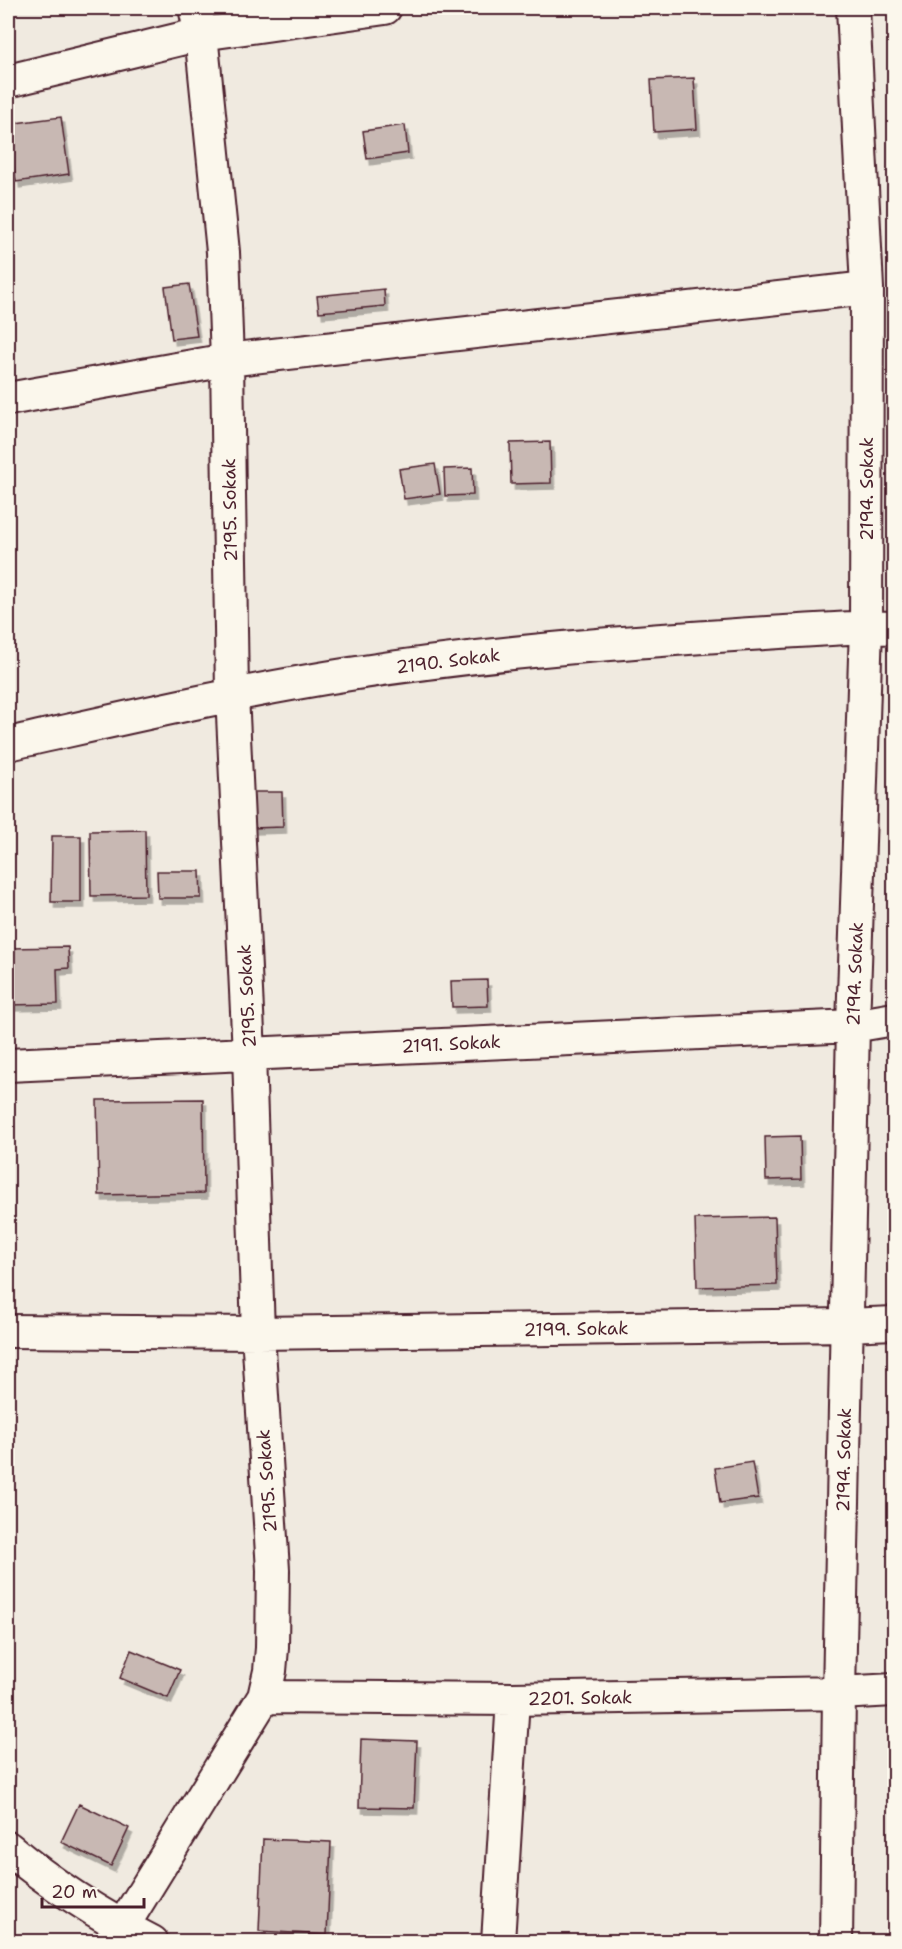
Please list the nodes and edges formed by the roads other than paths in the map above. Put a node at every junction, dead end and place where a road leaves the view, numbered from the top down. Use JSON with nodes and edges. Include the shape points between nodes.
{"nodes":[{"id":1,"x":385,"y":8,"type":"edge"},
{"id":2,"x":853,"y":8,"type":"edge"},
{"id":3,"x":198,"y":21,"type":"edge"},
{"id":4,"x":8,"y":81,"type":"edge"},
{"id":5,"x":867,"y":288,"type":"junction"},
{"id":6,"x":227,"y":360,"type":"junction"},
{"id":7,"x":8,"y":399,"type":"edge"},
{"id":8,"x":880,"y":627,"type":"edge"},
{"id":9,"x":232,"y":694,"type":"junction"},
{"id":10,"x":8,"y":744,"type":"edge"},
{"id":11,"x":894,"y":1019,"type":"edge"},
{"id":12,"x":853,"y":1026,"type":"junction"},
{"id":13,"x":249,"y":1054,"type":"junction"},
{"id":14,"x":8,"y":1065,"type":"edge"},
{"id":15,"x":894,"y":1323,"type":"edge"},
{"id":16,"x":848,"y":1325,"type":"junction"},
{"id":17,"x":8,"y":1331,"type":"edge"},
{"id":18,"x":258,"y":1333,"type":"junction"},
{"id":19,"x":8,"y":1342,"type":"edge"},
{"id":20,"x":894,"y":1690,"type":"edge"},
{"id":21,"x":839,"y":1693,"type":"junction"},
{"id":22,"x":264,"y":1697,"type":"junction"},
{"id":23,"x":513,"y":1699,"type":"junction"},
{"id":24,"x":8,"y":1848,"type":"edge"},
{"id":25,"x":117,"y":1934,"type":"edge"},
{"id":26,"x":152,"y":1941,"type":"edge"},
{"id":27,"x":498,"y":1941,"type":"edge"},
{"id":28,"x":836,"y":1941,"type":"edge"}],
"edges":[{"from":1,"to":3,"type":"street"},
{"from":2,"to":5,"type":"street","name":"2194. Sokak"},
{"from":3,"to":4,"type":"street"},
{"from":3,"to":6,"type":"street","name":"2195. Sokak","via":[[223,252]]},
{"from":5,"to":6,"type":"street"},
{"from":5,"to":8,"type":"street","name":"2194. Sokak"},
{"from":6,"to":7,"type":"street"},
{"from":6,"to":9,"type":"street","name":"2195. Sokak"},
{"from":8,"to":9,"type":"street","name":"2190. Sokak","via":[[625,642],[472,657]]},
{"from":8,"to":12,"type":"street","name":"2194. Sokak"},
{"from":9,"to":10,"type":"street","name":"2190. Sokak"},
{"from":9,"to":13,"type":"street","name":"2195. Sokak"},
{"from":11,"to":12,"type":"street","name":"2191. Sokak"},
{"from":12,"to":13,"type":"street","name":"2191. Sokak"},
{"from":12,"to":16,"type":"street","name":"2194. Sokak"},
{"from":13,"to":14,"type":"street","name":"2191. Sokak"},
{"from":13,"to":18,"type":"street","name":"2195. Sokak"},
{"from":15,"to":16,"type":"street","name":"2199. Sokak"},
{"from":16,"to":18,"type":"street","name":"2199. Sokak"},
{"from":16,"to":21,"type":"street","name":"2194. Sokak"},
{"from":17,"to":18,"type":"street","name":"2199. Sokak"},
{"from":18,"to":19,"type":"street","name":"2199. Sokak"},
{"from":18,"to":22,"type":"street","name":"2195. Sokak","via":[[273,1570],[272,1648]]},
{"from":20,"to":21,"type":"street","name":"2201. Sokak"},
{"from":21,"to":23,"type":"street","name":"2201. Sokak"},
{"from":21,"to":28,"type":"street","name":"2194. Sokak"},
{"from":22,"to":23,"type":"street","name":"2201. Sokak"},
{"from":22,"to":25,"type":"street","name":"2195. Sokak"},
{"from":23,"to":27,"type":"street"},
{"from":24,"to":25,"type":"street"},
{"from":25,"to":26,"type":"street"}]}
